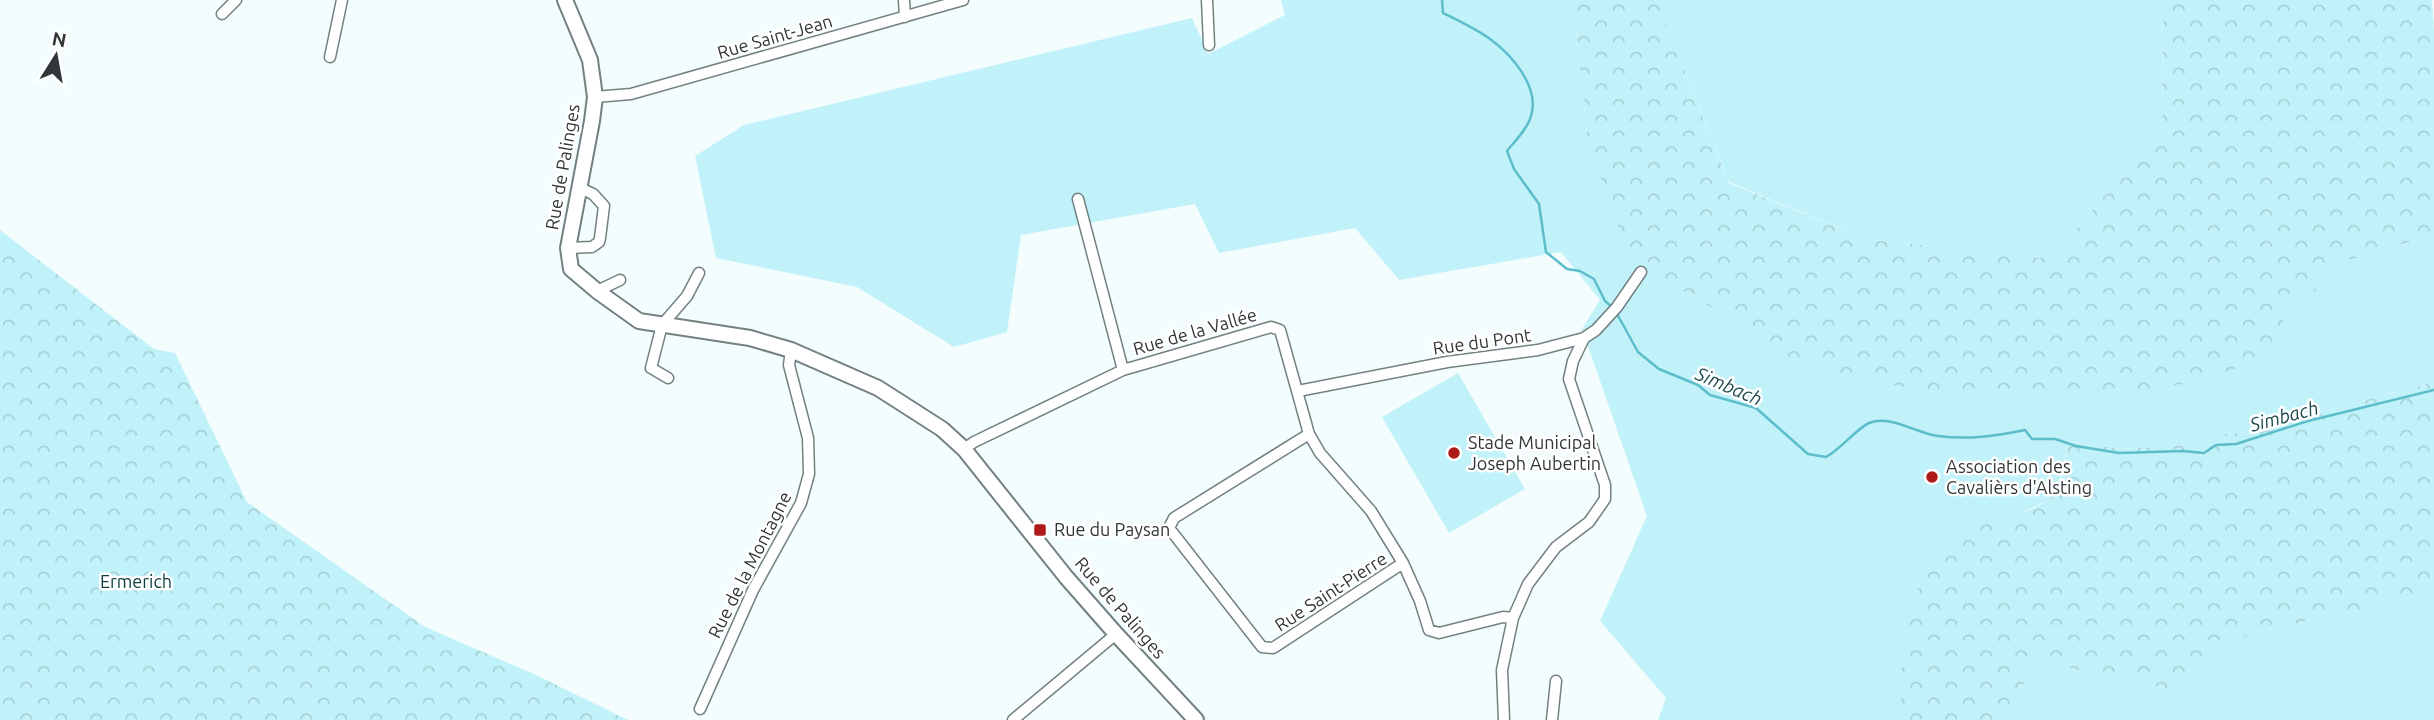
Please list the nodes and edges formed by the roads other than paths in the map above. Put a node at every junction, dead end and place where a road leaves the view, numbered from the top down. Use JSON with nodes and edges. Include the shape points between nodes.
{"nodes":[{"id":1,"x":236,"y":0,"type":"edge"},
{"id":2,"x":342,"y":0,"type":"edge"},
{"id":3,"x":565,"y":0,"type":"edge"},
{"id":4,"x":904,"y":0,"type":"edge"},
{"id":5,"x":963,"y":0,"type":"edge"},
{"id":6,"x":1207,"y":0,"type":"edge"},
{"id":7,"x":222,"y":14,"type":"dead end"},
{"id":8,"x":905,"y":17,"type":"junction"},
{"id":9,"x":1209,"y":45,"type":"dead end"},
{"id":10,"x":330,"y":57,"type":"dead end"},
{"id":11,"x":594,"y":97,"type":"junction"},
{"id":12,"x":580,"y":188,"type":"junction"},
{"id":13,"x":1078,"y":199,"type":"dead end"},
{"id":14,"x":568,"y":248,"type":"junction"},
{"id":15,"x":1641,"y":272,"type":"dead end"},
{"id":16,"x":699,"y":273,"type":"dead end"},
{"id":17,"x":621,"y":280,"type":"dead end"},
{"id":18,"x":597,"y":291,"type":"junction"},
{"id":19,"x":662,"y":325,"type":"junction"},
{"id":20,"x":1584,"y":338,"type":"junction"},
{"id":21,"x":791,"y":350,"type":"junction"},
{"id":22,"x":1123,"y":370,"type":"junction"},
{"id":23,"x":668,"y":378,"type":"dead end"},
{"id":24,"x":1298,"y":391,"type":"junction"},
{"id":25,"x":1310,"y":434,"type":"junction"},
{"id":26,"x":964,"y":449,"type":"junction"},
{"id":27,"x":1403,"y":564,"type":"junction"},
{"id":28,"x":1513,"y":618,"type":"junction"},
{"id":29,"x":1116,"y":635,"type":"junction"},
{"id":30,"x":1556,"y":681,"type":"dead end"},
{"id":31,"x":700,"y":709,"type":"dead end"},
{"id":32,"x":1013,"y":720,"type":"edge"},
{"id":33,"x":1196,"y":720,"type":"edge"},
{"id":34,"x":1504,"y":720,"type":"edge"},
{"id":35,"x":1552,"y":720,"type":"edge"}],
"edges":[{"from":1,"to":7,"type":"street"},
{"from":2,"to":10,"type":"street"},
{"from":3,"to":11,"type":"main road","name":"Rue de Palinges","via":[[590,61]]},
{"from":4,"to":8,"type":"street"},
{"from":5,"to":8,"type":"street","name":"Rue Saint-Jean"},
{"from":6,"to":9,"type":"street"},
{"from":8,"to":11,"type":"street","name":"Rue Saint-Jean","via":[[631,94]]},
{"from":11,"to":12,"type":"main road","name":"Rue de Palinges"},
{"from":12,"to":14,"type":"main road","name":"Rue de Palinges"},
{"from":12,"to":14,"type":"street","via":[[604,206],[600,238],[592,247]]},
{"from":13,"to":22,"type":"street"},
{"from":14,"to":18,"type":"main road","name":"Rue de Palinges","via":[[571,269]]},
{"from":15,"to":20,"type":"street","name":"Rue du Pont","via":[[1614,310]]},
{"from":16,"to":19,"type":"street","via":[[687,296]]},
{"from":17,"to":18,"type":"street"},
{"from":18,"to":19,"type":"main road","name":"Rue de Palinges","via":[[632,317]]},
{"from":19,"to":21,"type":"main road","name":"Rue de Palinges","via":[[750,338]]},
{"from":19,"to":23,"type":"street","via":[[651,368]]},
{"from":20,"to":24,"type":"street","name":"Rue du Pont"},
{"from":20,"to":28,"type":"street","via":[[1569,379],[1605,485],[1605,499],[1589,522],[1556,547],[1542,565]]},
{"from":21,"to":26,"type":"main road","name":"Rue de Palinges","via":[[878,387]]},
{"from":21,"to":31,"type":"street","name":"Rue de la Montagne","via":[[789,365],[808,438],[809,474],[801,503],[753,590]]},
{"from":22,"to":24,"type":"street","name":"Rue de la Vallée","via":[[1271,327],[1280,330]]},
{"from":22,"to":26,"type":"street","name":"Rue de la Vallée"},
{"from":24,"to":25,"type":"street","name":"Rue de la Vallée"},
{"from":25,"to":27,"type":"street","name":"Rue de la Vallée","via":[[1320,453],[1371,512]]},
{"from":25,"to":27,"type":"street","name":"Rue Saint-Pierre","via":[[1174,518],[1169,528],[1262,648],[1273,648]]},
{"from":26,"to":29,"type":"main road","name":"Rue de Palinges"},
{"from":27,"to":28,"type":"street","name":"Rue de la Vallée","via":[[1429,630],[1438,634]]},
{"from":28,"to":34,"type":"street","via":[[1502,670]]},
{"from":29,"to":32,"type":"street"},
{"from":29,"to":33,"type":"main road","name":"Rue de Palinges"},
{"from":30,"to":35,"type":"street"}]}
